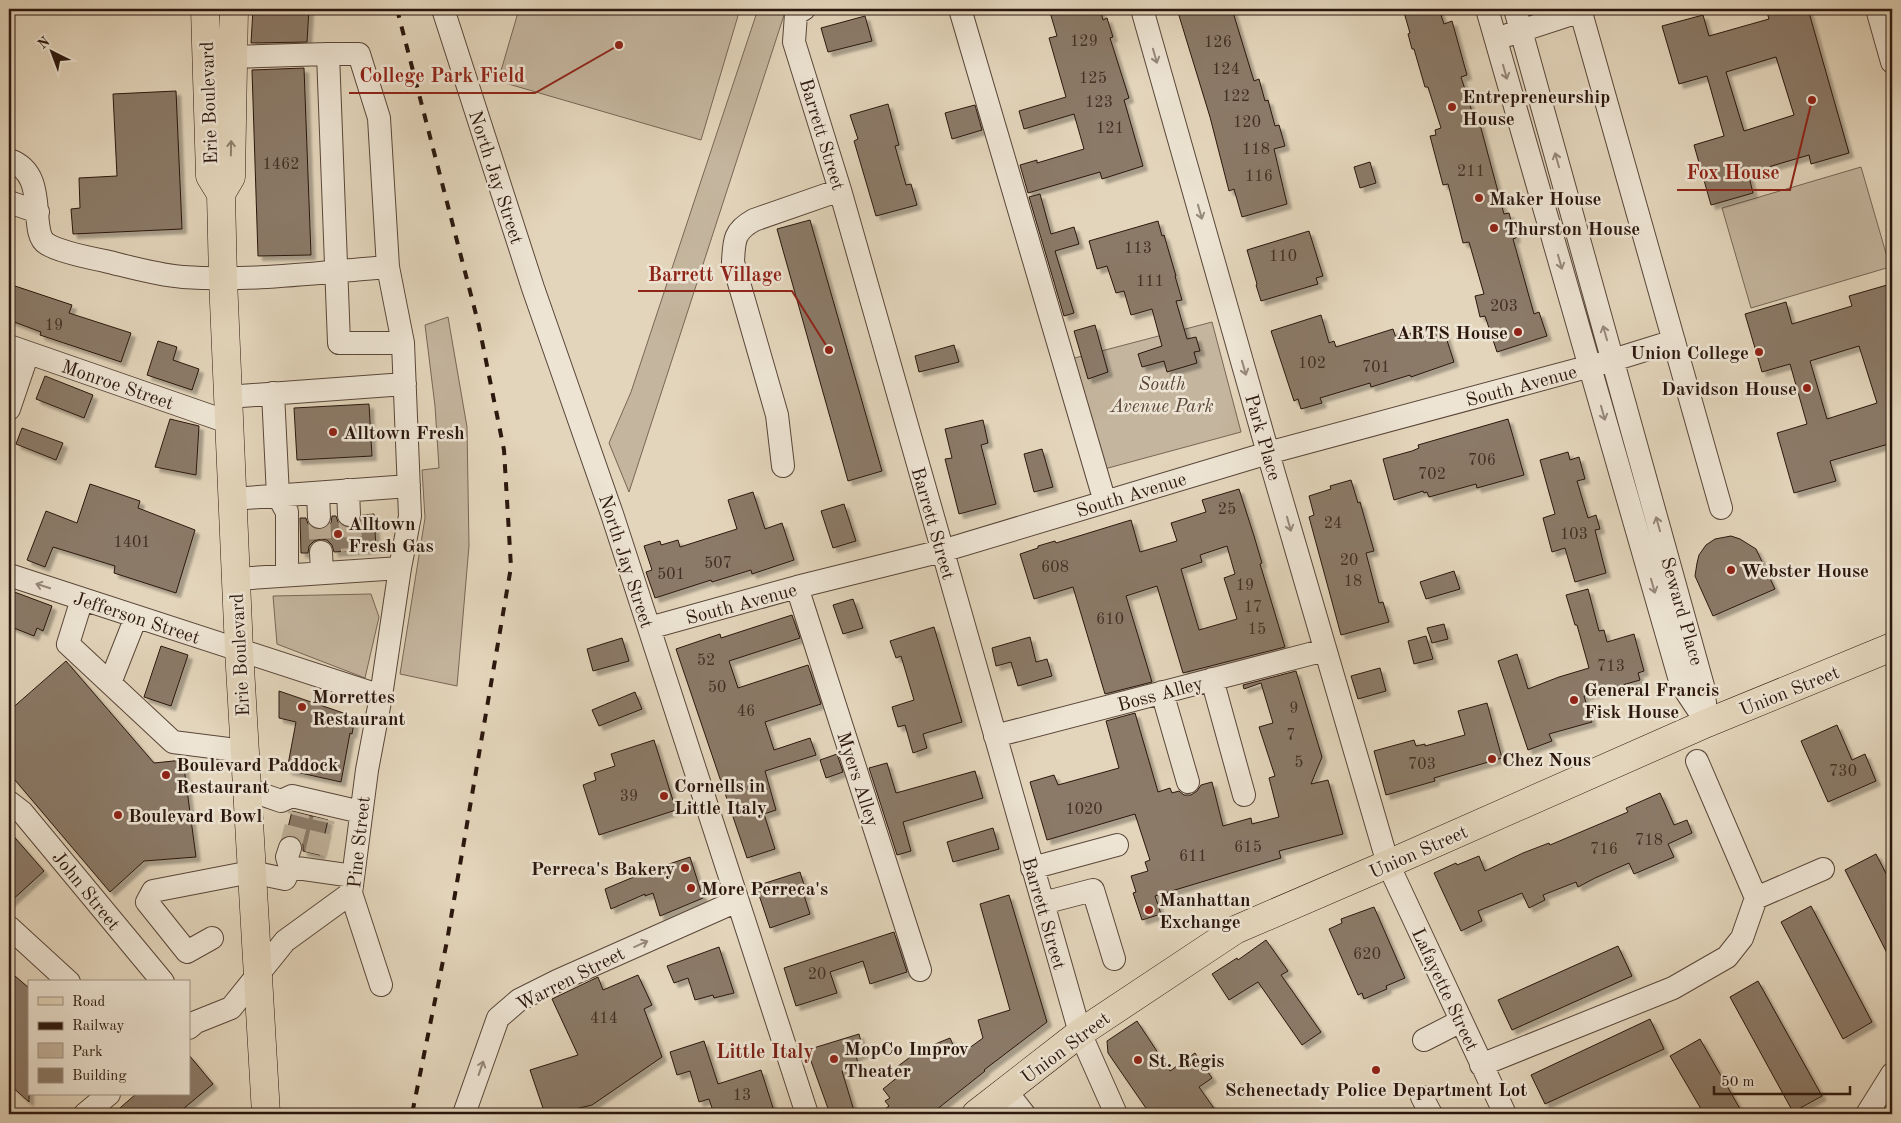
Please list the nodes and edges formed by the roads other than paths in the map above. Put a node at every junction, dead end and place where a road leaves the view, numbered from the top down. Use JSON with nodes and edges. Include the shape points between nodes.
{"nodes":[{"id":1,"x":205,"y":9,"type":"edge"},
{"id":2,"x":234,"y":9,"type":"edge"},
{"id":3,"x":443,"y":9,"type":"edge"},
{"id":4,"x":960,"y":9,"type":"edge"},
{"id":5,"x":1142,"y":9,"type":"edge"},
{"id":6,"x":1487,"y":9,"type":"edge"},
{"id":7,"x":1515,"y":9,"type":"edge"},
{"id":8,"x":1877,"y":9,"type":"edge"},
{"id":9,"x":1580,"y":10,"type":"edge"},
{"id":10,"x":800,"y":11,"type":"edge"},
{"id":11,"x":1521,"y":30,"type":"junction"},
{"id":12,"x":1495,"y":39,"type":"junction"},
{"id":13,"x":328,"y":54,"type":"junction"},
{"id":14,"x":233,"y":57,"type":"junction"},
{"id":15,"x":1892,"y":62,"type":"edge"},
{"id":16,"x":9,"y":160,"type":"edge"},
{"id":17,"x":840,"y":190,"type":"junction"},
{"id":18,"x":221,"y":194,"type":"junction"},
{"id":19,"x":9,"y":202,"type":"edge"},
{"id":20,"x":38,"y":212,"type":"junction"},
{"id":21,"x":388,"y":267,"type":"junction"},
{"id":22,"x":337,"y":271,"type":"junction"},
{"id":23,"x":223,"y":279,"type":"junction"},
{"id":24,"x":1674,"y":341,"type":"junction"},
{"id":25,"x":403,"y":343,"type":"junction"},
{"id":26,"x":19,"y":350,"type":"edge"},
{"id":27,"x":1613,"y":360,"type":"junction"},
{"id":28,"x":1590,"y":366,"type":"junction"},
{"id":29,"x":405,"y":384,"type":"junction"},
{"id":30,"x":273,"y":393,"type":"junction"},
{"id":31,"x":9,"y":409,"type":"edge"},
{"id":32,"x":228,"y":409,"type":"junction"},
{"id":33,"x":1268,"y":453,"type":"junction"},
{"id":34,"x":784,"y":466,"type":"dead end"},
{"id":35,"x":409,"y":486,"type":"junction"},
{"id":36,"x":348,"y":490,"type":"junction"},
{"id":37,"x":318,"y":493,"type":"junction"},
{"id":38,"x":278,"y":496,"type":"junction"},
{"id":39,"x":232,"y":500,"type":"junction"},
{"id":40,"x":1105,"y":502,"type":"junction"},
{"id":41,"x":1721,"y":508,"type":"dead end"},
{"id":42,"x":349,"y":516,"type":"tunnel mouth"},
{"id":43,"x":319,"y":517,"type":"tunnel mouth"},
{"id":44,"x":942,"y":551,"type":"junction"},
{"id":45,"x":400,"y":568,"type":"junction"},
{"id":46,"x":9,"y":575,"type":"edge"},
{"id":47,"x":287,"y":575,"type":"junction"},
{"id":48,"x":236,"y":578,"type":"junction"},
{"id":49,"x":797,"y":587,"type":"junction"},
{"id":50,"x":82,"y":599,"type":"junction"},
{"id":51,"x":136,"y":617,"type":"junction"},
{"id":52,"x":649,"y":628,"type":"junction"},
{"id":53,"x":1892,"y":647,"type":"edge"},
{"id":54,"x":239,"y":650,"type":"junction"},
{"id":55,"x":1325,"y":650,"type":"junction"},
{"id":56,"x":1212,"y":680,"type":"junction"},
{"id":57,"x":110,"y":683,"type":"junction"},
{"id":58,"x":1162,"y":692,"type":"junction"},
{"id":59,"x":380,"y":696,"type":"junction"},
{"id":60,"x":1707,"y":723,"type":"junction"},
{"id":61,"x":995,"y":736,"type":"junction"},
{"id":62,"x":244,"y":751,"type":"junction"},
{"id":63,"x":1697,"y":761,"type":"dead end"},
{"id":64,"x":1188,"y":782,"type":"dead end"},
{"id":65,"x":246,"y":789,"type":"junction"},
{"id":66,"x":1244,"y":795,"type":"dead end"},
{"id":67,"x":9,"y":802,"type":"edge"},
{"id":68,"x":361,"y":812,"type":"junction"},
{"id":69,"x":1117,"y":845,"type":"dead end"},
{"id":70,"x":1388,"y":864,"type":"junction"},
{"id":71,"x":1032,"y":868,"type":"junction"},
{"id":72,"x":1823,"y":869,"type":"dead end"},
{"id":73,"x":251,"y":872,"type":"junction"},
{"id":74,"x":352,"y":884,"type":"junction"},
{"id":75,"x":1756,"y":898,"type":"junction"},
{"id":76,"x":737,"y":900,"type":"junction"},
{"id":77,"x":1043,"y":903,"type":"junction"},
{"id":78,"x":9,"y":926,"type":"edge"},
{"id":79,"x":212,"y":938,"type":"dead end"},
{"id":80,"x":186,"y":952,"type":"junction"},
{"id":81,"x":1114,"y":959,"type":"dead end"},
{"id":82,"x":920,"y":970,"type":"dead end"},
{"id":83,"x":257,"y":977,"type":"junction"},
{"id":84,"x":159,"y":978,"type":"edge"},
{"id":85,"x":66,"y":980,"type":"edge"},
{"id":86,"x":381,"y":985,"type":"dead end"},
{"id":87,"x":191,"y":1021,"type":"edge"},
{"id":88,"x":1460,"y":1021,"type":"junction"},
{"id":89,"x":1080,"y":1033,"type":"junction"},
{"id":90,"x":1424,"y":1040,"type":"dead end"},
{"id":91,"x":1481,"y":1065,"type":"junction"},
{"id":92,"x":1892,"y":1074,"type":"edge"},
{"id":93,"x":1006,"y":1091,"type":"junction"},
{"id":94,"x":107,"y":1096,"type":"edge"},
{"id":95,"x":91,"y":1112,"type":"edge"},
{"id":96,"x":266,"y":1114,"type":"edge"},
{"id":97,"x":464,"y":1114,"type":"edge"},
{"id":98,"x":807,"y":1114,"type":"edge"},
{"id":99,"x":976,"y":1114,"type":"edge"},
{"id":100,"x":1024,"y":1114,"type":"edge"},
{"id":101,"x":1116,"y":1114,"type":"edge"},
{"id":102,"x":1505,"y":1114,"type":"edge"},
{"id":103,"x":1867,"y":1114,"type":"edge"}],
"edges":[{"from":1,"to":18,"type":"main road","name":"Erie Boulevard","via":[[210,176]]},
{"from":2,"to":14,"type":"main road","name":"Erie Boulevard"},
{"from":3,"to":52,"type":"street","name":"North Jay Street","via":[[533,288]]},
{"from":4,"to":40,"type":"street"},
{"from":5,"to":33,"type":"street","name":"Park Place","one_way":true},
{"from":6,"to":12,"type":"street","name":"Seward Place"},
{"from":7,"to":11,"type":"street","name":"Seward Place"},
{"from":8,"to":15,"type":"street"},
{"from":9,"to":11,"type":"street"},
{"from":9,"to":24,"type":"street"},
{"from":10,"to":17,"type":"street","name":"Barrett Street","via":[[794,42]]},
{"from":11,"to":12,"type":"street"},
{"from":27,"to":11,"type":"street","name":"Seward Place","one_way":true},
{"from":12,"to":28,"type":"street","name":"Seward Place","one_way":true},
{"from":13,"to":14,"type":"street"},
{"from":13,"to":21,"type":"street","name":"Pine Street","via":[[359,54],[379,118]]},
{"from":13,"to":22,"type":"street"},
{"from":18,"to":14,"type":"main road","name":"Erie Boulevard","one_way":true,"via":[[231,177]]},
{"from":16,"to":20,"type":"street","via":[[24,168],[31,178]]},
{"from":17,"to":34,"type":"street","via":[[754,220],[736,235],[733,262],[777,415]]},
{"from":17,"to":44,"type":"street","name":"Barrett Street"},
{"from":18,"to":23,"type":"main road","name":"Erie Boulevard"},
{"from":19,"to":20,"type":"street"},
{"from":20,"to":23,"type":"street","via":[[40,236],[46,243],[83,256],[154,273]]},
{"from":21,"to":22,"type":"street"},
{"from":21,"to":25,"type":"street","name":"Pine Street"},
{"from":22,"to":23,"type":"street"},
{"from":22,"to":25,"type":"street","via":[[339,343]]},
{"from":23,"to":32,"type":"main road","name":"Erie Boulevard"},
{"from":24,"to":27,"type":"street","name":"South Avenue"},
{"from":24,"to":41,"type":"street"},
{"from":25,"to":29,"type":"street","name":"Pine Street"},
{"from":26,"to":31,"type":"street"},
{"from":26,"to":32,"type":"street","name":"Monroe Street"},
{"from":27,"to":28,"type":"street","name":"South Avenue"},
{"from":60,"to":27,"type":"street","name":"Seward Place","one_way":true,"via":[[1703,686]]},
{"from":28,"to":33,"type":"street","name":"South Avenue"},
{"from":28,"to":60,"type":"street","name":"Seward Place","one_way":true,"via":[[1681,684]]},
{"from":29,"to":30,"type":"street"},
{"from":29,"to":35,"type":"street","name":"Pine Street"},
{"from":30,"to":32,"type":"street"},
{"from":30,"to":38,"type":"street"},
{"from":32,"to":39,"type":"main road","name":"Erie Boulevard"},
{"from":33,"to":40,"type":"street","name":"South Avenue"},
{"from":33,"to":55,"type":"street","name":"Park Place","one_way":true},
{"from":35,"to":36,"type":"street"},
{"from":35,"to":45,"type":"street","name":"Pine Street","via":[[410,516]]},
{"from":36,"to":37,"type":"street"},
{"from":36,"to":42,"type":"street"},
{"from":37,"to":38,"type":"street"},
{"from":37,"to":43,"type":"street"},
{"from":38,"to":39,"type":"street"},
{"from":38,"to":47,"type":"street","via":[[287,512]]},
{"from":39,"to":48,"type":"main road","name":"Erie Boulevard"},
{"from":40,"to":44,"type":"street","name":"South Avenue"},
{"from":44,"to":49,"type":"street","name":"South Avenue"},
{"from":44,"to":61,"type":"street","name":"Barrett Street"},
{"from":45,"to":47,"type":"street","via":[[352,561],[322,562]]},
{"from":45,"to":59,"type":"street","name":"Pine Street"},
{"from":50,"to":46,"type":"street","name":"Jefferson Street","one_way":true},
{"from":47,"to":48,"type":"street"},
{"from":48,"to":54,"type":"main road","name":"Erie Boulevard"},
{"from":49,"to":52,"type":"street","name":"South Avenue"},
{"from":49,"to":82,"type":"street","name":"Myers Alley"},
{"from":50,"to":51,"type":"street","name":"Jefferson Street"},
{"from":50,"to":57,"type":"street","via":[[68,644]]},
{"from":51,"to":54,"type":"street","name":"Jefferson Street"},
{"from":51,"to":57,"type":"street"},
{"from":52,"to":76,"type":"street","name":"North Jay Street"},
{"from":53,"to":60,"type":"main road","name":"Union Street"},
{"from":54,"to":59,"type":"street","name":"Jefferson Street"},
{"from":54,"to":62,"type":"main road","name":"Erie Boulevard"},
{"from":55,"to":56,"type":"street","name":"Boss Alley"},
{"from":55,"to":70,"type":"street","name":"Park Place"},
{"from":56,"to":58,"type":"street","name":"Boss Alley"},
{"from":56,"to":66,"type":"street"},
{"from":57,"to":62,"type":"street","via":[[173,742]]},
{"from":58,"to":61,"type":"street","name":"Boss Alley"},
{"from":58,"to":64,"type":"street"},
{"from":59,"to":68,"type":"street","name":"Pine Street"},
{"from":60,"to":70,"type":"main road","name":"Union Street"},
{"from":61,"to":71,"type":"street","name":"Barrett Street"},
{"from":62,"to":65,"type":"main road","name":"Erie Boulevard"},
{"from":63,"to":75,"type":"street"},
{"from":65,"to":68,"type":"street","via":[[281,801],[292,796],[315,809]]},
{"from":65,"to":73,"type":"main road","name":"Erie Boulevard"},
{"from":67,"to":84,"type":"street","name":"John Street","via":[[22,812]]},
{"from":68,"to":74,"type":"street","name":"Pine Street"},
{"from":69,"to":71,"type":"street"},
{"from":70,"to":88,"type":"street","name":"Lafayette Street"},
{"from":70,"to":89,"type":"main road","name":"Union Street","via":[[1234,930]]},
{"from":71,"to":77,"type":"street","name":"Barrett Street"},
{"from":72,"to":75,"type":"street"},
{"from":73,"to":74,"type":"street","via":[[285,879],[303,860]]},
{"from":73,"to":80,"type":"street","via":[[153,891],[148,902]]},
{"from":73,"to":83,"type":"main road","name":"Erie Boulevard"},
{"from":74,"to":83,"type":"street","via":[[284,941]]},
{"from":74,"to":86,"type":"street","name":"Pine Street"},
{"from":75,"to":91,"type":"street","via":[[1742,938],[1727,957],[1673,988]]},
{"from":97,"to":76,"type":"street","name":"Warren Street","one_way":true,"via":[[498,1018],[519,1000]]},
{"from":76,"to":98,"type":"street","name":"North Jay Street"},
{"from":77,"to":81,"type":"street","via":[[1094,890]]},
{"from":77,"to":89,"type":"street","name":"Barrett Street"},
{"from":78,"to":85,"type":"street"},
{"from":79,"to":80,"type":"street"},
{"from":80,"to":84,"type":"street"},
{"from":83,"to":87,"type":"street","via":[[231,1008]]},
{"from":83,"to":96,"type":"main road","name":"Erie Boulevard"},
{"from":88,"to":90,"type":"street"},
{"from":88,"to":91,"type":"street","name":"Lafayette Street"},
{"from":89,"to":93,"type":"main road","name":"Union Street"},
{"from":89,"to":101,"type":"street","name":"Barrett Street"},
{"from":91,"to":102,"type":"street","name":"Lafayette Street"},
{"from":92,"to":103,"type":"street"},
{"from":93,"to":99,"type":"main road","name":"Union Street"},
{"from":93,"to":100,"type":"street"},
{"from":94,"to":95,"type":"street"}]}
